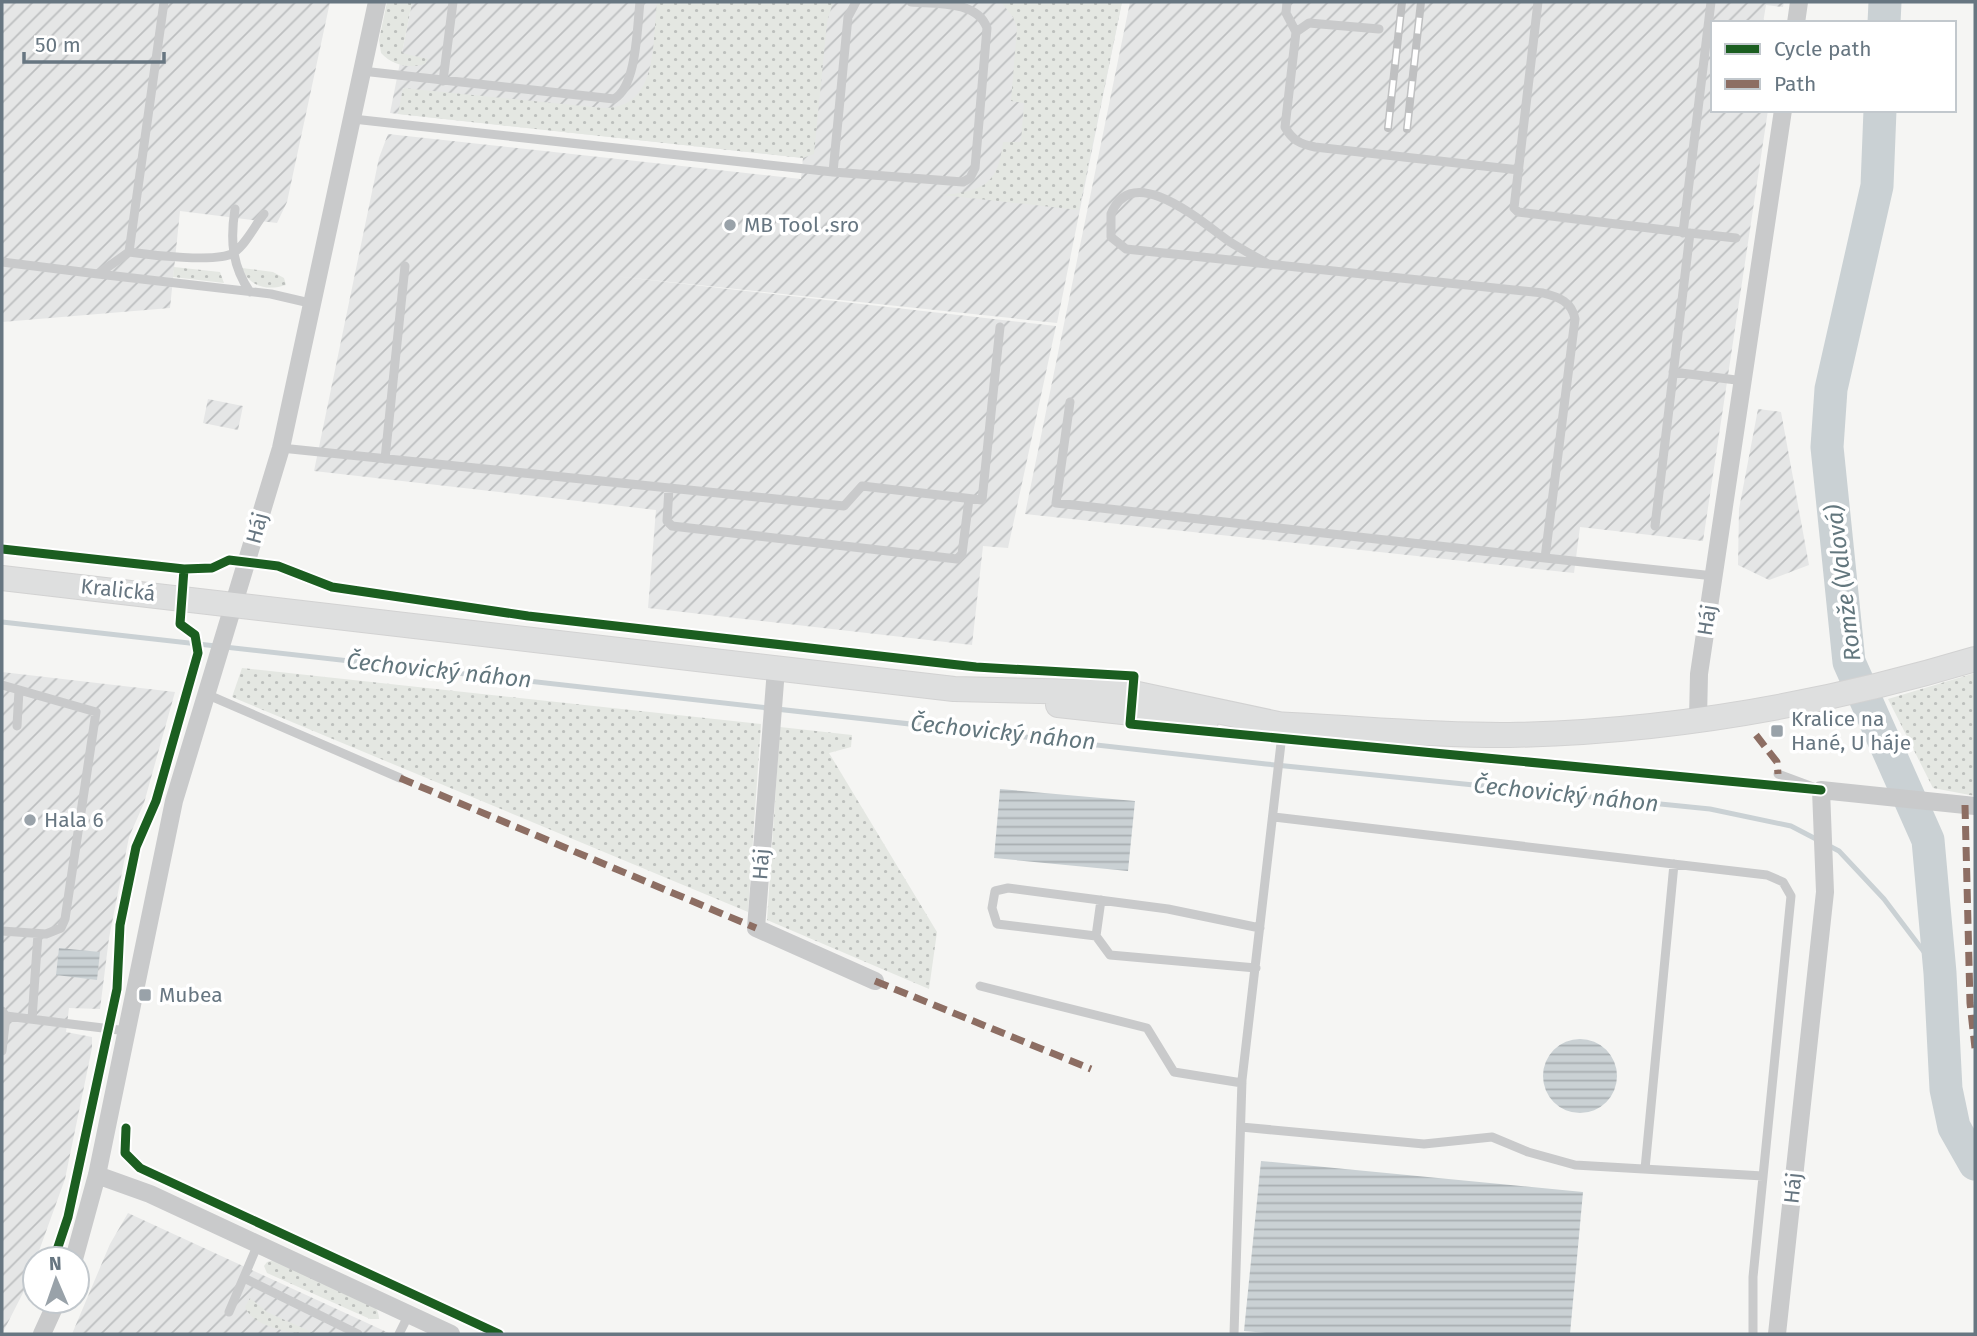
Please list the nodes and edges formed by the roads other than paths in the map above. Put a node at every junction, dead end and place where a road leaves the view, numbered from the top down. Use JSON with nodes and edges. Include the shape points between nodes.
{"nodes":[{"id":1,"x":164,"y":2,"type":"edge"},
{"id":2,"x":377,"y":2,"type":"edge"},
{"id":3,"x":453,"y":2,"type":"edge"},
{"id":4,"x":640,"y":2,"type":"edge"},
{"id":5,"x":856,"y":2,"type":"edge"},
{"id":6,"x":911,"y":2,"type":"edge"},
{"id":7,"x":1287,"y":2,"type":"edge"},
{"id":8,"x":1538,"y":2,"type":"edge"},
{"id":9,"x":1711,"y":2,"type":"edge"},
{"id":10,"x":1799,"y":2,"type":"edge"},
{"id":11,"x":1796,"y":21,"type":"edge"},
{"id":12,"x":1379,"y":29,"type":"dead end"},
{"id":13,"x":1296,"y":32,"type":"junction"},
{"id":14,"x":362,"y":72,"type":"junction"},
{"id":15,"x":443,"y":81,"type":"junction"},
{"id":16,"x":1783,"y":112,"type":"edge"},
{"id":17,"x":353,"y":119,"type":"junction"},
{"id":18,"x":1519,"y":170,"type":"junction"},
{"id":19,"x":833,"y":172,"type":"junction"},
{"id":20,"x":235,"y":209,"type":"dead end"},
{"id":21,"x":264,"y":214,"type":"dead end"},
{"id":22,"x":1687,"y":233,"type":"junction"},
{"id":23,"x":1736,"y":238,"type":"dead end"},
{"id":24,"x":129,"y":253,"type":"junction"},
{"id":25,"x":234,"y":253,"type":"junction"},
{"id":26,"x":2,"y":262,"type":"edge"},
{"id":27,"x":1268,"y":264,"type":"junction"},
{"id":28,"x":405,"y":266,"type":"dead end"},
{"id":29,"x":98,"y":274,"type":"junction"},
{"id":30,"x":250,"y":292,"type":"junction"},
{"id":31,"x":314,"y":304,"type":"junction"},
{"id":32,"x":1000,"y":327,"type":"dead end"},
{"id":33,"x":1673,"y":372,"type":"junction"},
{"id":34,"x":1744,"y":381,"type":"junction"},
{"id":35,"x":1070,"y":401,"type":"dead end"},
{"id":36,"x":281,"y":448,"type":"junction"},
{"id":37,"x":384,"y":459,"type":"junction"},
{"id":38,"x":669,"y":488,"type":"junction"},
{"id":39,"x":969,"y":499,"type":"junction"},
{"id":40,"x":1655,"y":526,"type":"dead end"},
{"id":41,"x":1545,"y":558,"type":"junction"},
{"id":42,"x":1714,"y":576,"type":"junction"},
{"id":43,"x":2,"y":578,"type":"edge"},
{"id":44,"x":234,"y":603,"type":"junction"},
{"id":45,"x":1975,"y":659,"type":"edge"},
{"id":46,"x":776,"y":670,"type":"junction"},
{"id":47,"x":2,"y":685,"type":"edge"},
{"id":48,"x":19,"y":690,"type":"junction"},
{"id":49,"x":206,"y":694,"type":"junction"},
{"id":50,"x":1698,"y":719,"type":"junction"},
{"id":51,"x":1283,"y":725,"type":"junction"},
{"id":52,"x":17,"y":726,"type":"dead end"},
{"id":53,"x":1778,"y":774,"type":"dead end"},
{"id":54,"x":400,"y":778,"type":"dead end"},
{"id":55,"x":1821,"y":790,"type":"junction"},
{"id":56,"x":1975,"y":806,"type":"edge"},
{"id":57,"x":1274,"y":817,"type":"junction"},
{"id":58,"x":1674,"y":864,"type":"junction"},
{"id":59,"x":1101,"y":900,"type":"junction"},
{"id":60,"x":1260,"y":928,"type":"junction"},
{"id":61,"x":2,"y":931,"type":"edge"},
{"id":62,"x":38,"y":934,"type":"junction"},
{"id":63,"x":1096,"y":936,"type":"junction"},
{"id":64,"x":1255,"y":968,"type":"junction"},
{"id":65,"x":875,"y":981,"type":"dead end"},
{"id":66,"x":980,"y":986,"type":"dead end"},
{"id":67,"x":4,"y":1014,"type":"edge"},
{"id":68,"x":32,"y":1019,"type":"junction"},
{"id":69,"x":127,"y":1031,"type":"junction"},
{"id":70,"x":2,"y":1051,"type":"edge"},
{"id":71,"x":1242,"y":1083,"type":"junction"},
{"id":72,"x":1241,"y":1127,"type":"junction"},
{"id":73,"x":1645,"y":1169,"type":"junction"},
{"id":74,"x":97,"y":1175,"type":"junction"},
{"id":75,"x":1763,"y":1176,"type":"junction"},
{"id":76,"x":258,"y":1244,"type":"junction"},
{"id":77,"x":78,"y":1245,"type":"edge"},
{"id":78,"x":244,"y":1278,"type":"junction"},
{"id":79,"x":229,"y":1312,"type":"dead end"},
{"id":80,"x":409,"y":1314,"type":"junction"},
{"id":81,"x":50,"y":1315,"type":"edge"},
{"id":82,"x":41,"y":1334,"type":"edge"},
{"id":83,"x":358,"y":1334,"type":"edge"},
{"id":84,"x":399,"y":1334,"type":"edge"},
{"id":85,"x":452,"y":1334,"type":"edge"},
{"id":86,"x":1234,"y":1334,"type":"edge"},
{"id":87,"x":1753,"y":1334,"type":"edge"},
{"id":88,"x":1777,"y":1334,"type":"edge"}],
"edges":[{"from":1,"to":24,"type":"lane"},
{"from":2,"to":14,"type":"street","name":"Háj"},
{"from":3,"to":15,"type":"lane"},
{"from":4,"to":15,"type":"lane","via":[[628,84],[614,99]]},
{"from":5,"to":19,"type":"lane","via":[[848,17]]},
{"from":6,"to":19,"type":"lane","via":[[966,8],[985,23],[988,38],[972,176],[956,183]]},
{"from":7,"to":13,"type":"lane","via":[[1286,13]]},
{"from":8,"to":18,"type":"lane"},
{"from":9,"to":22,"type":"lane"},
{"from":10,"to":11,"type":"street"},
{"from":12,"to":13,"type":"lane","via":[[1309,23]]},
{"from":13,"to":18,"type":"lane","via":[[1284,127],[1301,144]]},
{"from":14,"to":15,"type":"lane"},
{"from":14,"to":17,"type":"street","name":"Háj"},
{"from":16,"to":34,"type":"street","name":"Háj"},
{"from":17,"to":19,"type":"lane"},
{"from":17,"to":31,"type":"street","name":"Háj"},
{"from":18,"to":22,"type":"lane","via":[[1514,208],[1518,212]]},
{"from":20,"to":25,"type":"lane"},
{"from":21,"to":25,"type":"lane"},
{"from":22,"to":23,"type":"lane"},
{"from":22,"to":33,"type":"lane"},
{"from":24,"to":25,"type":"lane","via":[[175,257]]},
{"from":24,"to":29,"type":"lane"},
{"from":25,"to":30,"type":"lane","via":[[240,278]]},
{"from":26,"to":29,"type":"lane"},
{"from":27,"to":27,"type":"lane","via":[[1166,198],[1132,196],[1119,201],[1111,214],[1111,237],[1126,249]]},
{"from":27,"to":41,"type":"lane","via":[[1543,293],[1569,305],[1575,319]]},
{"from":28,"to":37,"type":"lane"},
{"from":29,"to":30,"type":"lane"},
{"from":30,"to":31,"type":"lane"},
{"from":31,"to":36,"type":"street","name":"Háj"},
{"from":32,"to":39,"type":"lane","via":[[982,500]]},
{"from":33,"to":34,"type":"lane"},
{"from":33,"to":40,"type":"lane"},
{"from":34,"to":42,"type":"street","name":"Háj"},
{"from":35,"to":41,"type":"lane","via":[[1056,503]]},
{"from":36,"to":37,"type":"lane"},
{"from":36,"to":44,"type":"street","name":"Háj"},
{"from":37,"to":38,"type":"lane"},
{"from":38,"to":39,"type":"lane","via":[[844,506],[862,486]]},
{"from":38,"to":39,"type":"lane","via":[[667,521],[672,526],[957,559],[962,554]]},
{"from":41,"to":42,"type":"lane"},
{"from":42,"to":50,"type":"street","name":"Háj","via":[[1699,674]]},
{"from":43,"to":44,"type":"main road","name":"Kralická"},
{"from":44,"to":46,"type":"main road"},
{"from":44,"to":49,"type":"street","name":"Háj"},
{"from":45,"to":50,"type":"main road","via":[[1826,699]]},
{"from":46,"to":51,"type":"main road","via":[[1131,714]]},
{"from":46,"to":65,"type":"street","name":"Háj","via":[[756,928]]},
{"from":47,"to":48,"type":"lane"},
{"from":48,"to":52,"type":"lane"},
{"from":48,"to":62,"type":"lane","via":[[96,712],[65,919],[61,928]]},
{"from":49,"to":54,"type":"lane"},
{"from":49,"to":69,"type":"street","name":"Háj","via":[[174,801]]},
{"from":50,"to":51,"type":"main road","via":[[1510,735]]},
{"from":51,"to":57,"type":"lane"},
{"from":53,"to":55,"type":"lane"},
{"from":55,"to":56,"type":"street"},
{"from":55,"to":88,"type":"street","name":"Háj","via":[[1825,892]]},
{"from":57,"to":58,"type":"lane"},
{"from":57,"to":60,"type":"lane"},
{"from":58,"to":73,"type":"lane"},
{"from":58,"to":75,"type":"lane","via":[[1766,875],[1783,882],[1791,896]]},
{"from":59,"to":60,"type":"lane"},
{"from":59,"to":63,"type":"lane"},
{"from":59,"to":63,"type":"lane","via":[[1008,888],[995,891],[992,908],[997,925]]},
{"from":60,"to":64,"type":"lane"},
{"from":61,"to":62,"type":"lane"},
{"from":62,"to":68,"type":"lane"},
{"from":63,"to":64,"type":"lane","via":[[1110,955]]},
{"from":64,"to":71,"type":"lane"},
{"from":66,"to":71,"type":"lane","via":[[1147,1028],[1174,1072]]},
{"from":67,"to":68,"type":"lane"},
{"from":67,"to":70,"type":"lane"},
{"from":68,"to":69,"type":"lane"},
{"from":69,"to":74,"type":"street","name":"Háj"},
{"from":71,"to":72,"type":"lane"},
{"from":72,"to":73,"type":"lane","via":[[1424,1144],[1492,1137],[1574,1165]]},
{"from":72,"to":86,"type":"lane"},
{"from":73,"to":75,"type":"lane"},
{"from":74,"to":76,"type":"street","via":[[129,1184]]},
{"from":74,"to":77,"type":"street","name":"Háj"},
{"from":75,"to":87,"type":"lane","via":[[1752,1278]]},
{"from":76,"to":78,"type":"lane"},
{"from":76,"to":80,"type":"street"},
{"from":78,"to":79,"type":"lane"},
{"from":78,"to":83,"type":"lane"},
{"from":80,"to":84,"type":"lane"},
{"from":80,"to":85,"type":"street"},
{"from":81,"to":82,"type":"street"}]}
